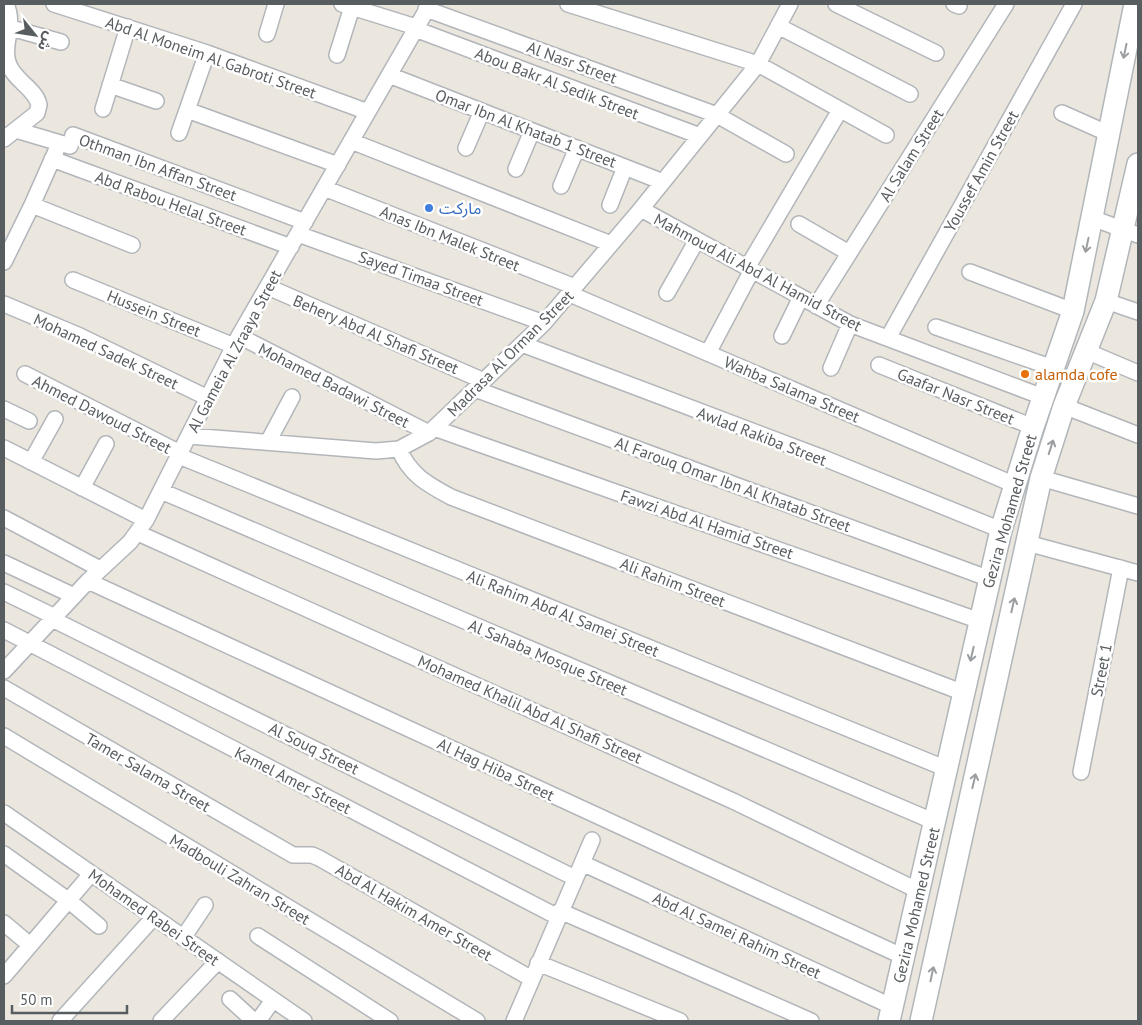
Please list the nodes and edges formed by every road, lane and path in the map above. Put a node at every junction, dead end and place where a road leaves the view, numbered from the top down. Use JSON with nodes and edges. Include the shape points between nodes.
{"nodes":[{"id":1,"x":6,"y":4,"type":"edge"},
{"id":2,"x":54,"y":4,"type":"edge"},
{"id":3,"x":276,"y":4,"type":"edge"},
{"id":4,"x":568,"y":4,"type":"edge"},
{"id":5,"x":790,"y":4,"type":"edge"},
{"id":6,"x":836,"y":4,"type":"edge"},
{"id":7,"x":1006,"y":4,"type":"edge"},
{"id":8,"x":1074,"y":4,"type":"edge"},
{"id":9,"x":1135,"y":4,"type":"edge"},
{"id":10,"x":347,"y":5,"type":"edge"},
{"id":11,"x":428,"y":6,"type":"edge"},
{"id":12,"x":371,"y":8,"type":"edge"},
{"id":13,"x":778,"y":26,"type":"junction"},
{"id":14,"x":128,"y":27,"type":"junction"},
{"id":15,"x":11,"y":28,"type":"junction"},
{"id":16,"x":416,"y":28,"type":"junction"},
{"id":17,"x":267,"y":34,"type":"dead end"},
{"id":18,"x":61,"y":42,"type":"dead end"},
{"id":19,"x":5,"y":50,"type":"edge"},
{"id":20,"x":207,"y":53,"type":"junction"},
{"id":21,"x":936,"y":53,"type":"dead end"},
{"id":22,"x":337,"y":55,"type":"dead end"},
{"id":23,"x":758,"y":64,"type":"junction"},
{"id":24,"x":389,"y":75,"type":"junction"},
{"id":25,"x":110,"y":85,"type":"junction"},
{"id":26,"x":910,"y":94,"type":"dead end"},
{"id":27,"x":156,"y":101,"type":"dead end"},
{"id":28,"x":103,"y":109,"type":"dead end"},
{"id":29,"x":187,"y":110,"type":"junction"},
{"id":30,"x":840,"y":110,"type":"junction"},
{"id":31,"x":482,"y":111,"type":"junction"},
{"id":32,"x":368,"y":112,"type":"junction"},
{"id":33,"x":1062,"y":113,"type":"dead end"},
{"id":34,"x":717,"y":115,"type":"junction"},
{"id":35,"x":532,"y":131,"type":"junction"},
{"id":36,"x":179,"y":133,"type":"dead end"},
{"id":37,"x":1107,"y":133,"type":"junction"},
{"id":38,"x":10,"y":135,"type":"edge"},
{"id":39,"x":886,"y":135,"type":"dead end"},
{"id":40,"x":700,"y":136,"type":"junction"},
{"id":41,"x":351,"y":141,"type":"junction"},
{"id":42,"x":60,"y":143,"type":"junction"},
{"id":43,"x":466,"y":148,"type":"dead end"},
{"id":44,"x":577,"y":148,"type":"junction"},
{"id":45,"x":786,"y":154,"type":"dead end"},
{"id":46,"x":52,"y":159,"type":"junction"},
{"id":47,"x":1138,"y":164,"type":"edge"},
{"id":48,"x":338,"y":165,"type":"junction"},
{"id":49,"x":625,"y":168,"type":"junction"},
{"id":50,"x":516,"y":169,"type":"dead end"},
{"id":51,"x":663,"y":182,"type":"junction"},
{"id":52,"x":561,"y":186,"type":"dead end"},
{"id":53,"x":324,"y":188,"type":"junction"},
{"id":54,"x":32,"y":205,"type":"junction"},
{"id":55,"x":610,"y":205,"type":"dead end"},
{"id":56,"x":641,"y":209,"type":"junction"},
{"id":57,"x":1092,"y":218,"type":"junction"},
{"id":58,"x":799,"y":224,"type":"dead end"},
{"id":59,"x":1131,"y":232,"type":"edge"},
{"id":60,"x":298,"y":234,"type":"junction"},
{"id":61,"x":697,"y":240,"type":"junction"},
{"id":62,"x":611,"y":244,"type":"junction"},
{"id":63,"x":132,"y":246,"type":"dead end"},
{"id":64,"x":850,"y":253,"type":"junction"},
{"id":65,"x":4,"y":262,"type":"edge"},
{"id":66,"x":749,"y":269,"type":"junction"},
{"id":67,"x":970,"y":272,"type":"dead end"},
{"id":68,"x":73,"y":280,"type":"dead end"},
{"id":69,"x":268,"y":287,"type":"junction"},
{"id":70,"x":572,"y":290,"type":"junction"},
{"id":71,"x":667,"y":293,"type":"dead end"},
{"id":72,"x":801,"y":297,"type":"junction"},
{"id":73,"x":1106,"y":301,"type":"junction"},
{"id":74,"x":4,"y":304,"type":"edge"},
{"id":75,"x":816,"y":306,"type":"junction"},
{"id":76,"x":1073,"y":312,"type":"junction"},
{"id":77,"x":1138,"y":312,"type":"edge"},
{"id":78,"x":544,"y":323,"type":"junction"},
{"id":79,"x":850,"y":324,"type":"junction"},
{"id":80,"x":936,"y":327,"type":"dead end"},
{"id":81,"x":782,"y":336,"type":"dead end"},
{"id":82,"x":888,"y":338,"type":"junction"},
{"id":83,"x":237,"y":341,"type":"junction"},
{"id":84,"x":522,"y":344,"type":"junction"},
{"id":85,"x":1086,"y":351,"type":"junction"},
{"id":86,"x":708,"y":353,"type":"junction"},
{"id":87,"x":879,"y":365,"type":"dead end"},
{"id":88,"x":831,"y":368,"type":"dead end"},
{"id":89,"x":1053,"y":368,"type":"junction"},
{"id":90,"x":1138,"y":373,"type":"edge"},
{"id":91,"x":25,"y":374,"type":"dead end"},
{"id":92,"x":480,"y":385,"type":"junction"},
{"id":93,"x":292,"y":397,"type":"dead end"},
{"id":94,"x":1043,"y":397,"type":"junction"},
{"id":95,"x":208,"y":398,"type":"junction"},
{"id":96,"x":1064,"y":406,"type":"junction"},
{"id":97,"x":4,"y":409,"type":"edge"},
{"id":98,"x":54,"y":419,"type":"dead end"},
{"id":99,"x":29,"y":421,"type":"dead end"},
{"id":100,"x":1033,"y":427,"type":"junction"},
{"id":101,"x":432,"y":431,"type":"junction"},
{"id":102,"x":1138,"y":435,"type":"edge"},
{"id":103,"x":189,"y":436,"type":"junction"},
{"id":104,"x":268,"y":442,"type":"junction"},
{"id":105,"x":106,"y":444,"type":"dead end"},
{"id":106,"x":4,"y":448,"type":"edge"},
{"id":107,"x":399,"y":449,"type":"junction"},
{"id":108,"x":179,"y":454,"type":"junction"},
{"id":109,"x":31,"y":462,"type":"junction"},
{"id":110,"x":1041,"y":478,"type":"junction"},
{"id":111,"x":1015,"y":485,"type":"junction"},
{"id":112,"x":82,"y":488,"type":"junction"},
{"id":113,"x":161,"y":492,"type":"junction"},
{"id":114,"x":1138,"y":506,"type":"edge"},
{"id":115,"x":4,"y":518,"type":"edge"},
{"id":116,"x":146,"y":520,"type":"junction"},
{"id":117,"x":1001,"y":530,"type":"junction"},
{"id":118,"x":138,"y":532,"type":"junction"},
{"id":119,"x":1027,"y":543,"type":"junction"},
{"id":120,"x":4,"y":562,"type":"edge"},
{"id":121,"x":1121,"y":568,"type":"junction"},
{"id":122,"x":100,"y":569,"type":"junction"},
{"id":123,"x":1138,"y":573,"type":"edge"},
{"id":124,"x":990,"y":579,"type":"junction"},
{"id":125,"x":88,"y":581,"type":"junction"},
{"id":126,"x":4,"y":592,"type":"edge"},
{"id":127,"x":74,"y":596,"type":"junction"},
{"id":128,"x":53,"y":618,"type":"junction"},
{"id":129,"x":980,"y":621,"type":"junction"},
{"id":130,"x":4,"y":630,"type":"edge"},
{"id":131,"x":29,"y":644,"type":"junction"},
{"id":132,"x":4,"y":671,"type":"edge"},
{"id":133,"x":4,"y":688,"type":"edge"},
{"id":134,"x":964,"y":693,"type":"junction"},
{"id":135,"x":4,"y":736,"type":"edge"},
{"id":136,"x":947,"y":769,"type":"junction"},
{"id":137,"x":1081,"y":772,"type":"dead end"},
{"id":138,"x":968,"y":808,"type":"junction"},
{"id":139,"x":937,"y":812,"type":"junction"},
{"id":140,"x":4,"y":813,"type":"edge"},
{"id":141,"x":592,"y":840,"type":"dead end"},
{"id":142,"x":4,"y":854,"type":"edge"},
{"id":143,"x":293,"y":855,"type":"joint"},
{"id":144,"x":582,"y":862,"type":"junction"},
{"id":145,"x":91,"y":874,"type":"junction"},
{"id":146,"x":575,"y":878,"type":"junction"},
{"id":147,"x":919,"y":891,"type":"junction"},
{"id":148,"x":68,"y":900,"type":"junction"},
{"id":149,"x":205,"y":905,"type":"dead end"},
{"id":150,"x":559,"y":914,"type":"junction"},
{"id":151,"x":154,"y":917,"type":"junction"},
{"id":152,"x":4,"y":923,"type":"edge"},
{"id":153,"x":98,"y":926,"type":"dead end"},
{"id":154,"x":258,"y":936,"type":"dead end"},
{"id":155,"x":183,"y":938,"type":"junction"},
{"id":156,"x":30,"y":945,"type":"junction"},
{"id":157,"x":904,"y":957,"type":"junction"},
{"id":158,"x":218,"y":962,"type":"junction"},
{"id":159,"x":538,"y":963,"type":"junction"},
{"id":160,"x":4,"y":976,"type":"edge"},
{"id":161,"x":532,"y":979,"type":"junction"},
{"id":162,"x":230,"y":999,"type":"dead end"},
{"id":163,"x":273,"y":1000,"type":"junction"},
{"id":164,"x":891,"y":1014,"type":"edge"},
{"id":165,"x":60,"y":1021,"type":"edge"},
{"id":166,"x":161,"y":1021,"type":"edge"},
{"id":167,"x":254,"y":1021,"type":"edge"},
{"id":168,"x":258,"y":1021,"type":"edge"},
{"id":169,"x":304,"y":1021,"type":"edge"},
{"id":170,"x":390,"y":1021,"type":"edge"},
{"id":171,"x":477,"y":1021,"type":"edge"},
{"id":172,"x":514,"y":1021,"type":"edge"},
{"id":173,"x":680,"y":1021,"type":"edge"},
{"id":174,"x":811,"y":1021,"type":"edge"},
{"id":175,"x":921,"y":1021,"type":"edge"}],
"edges":[{"from":1,"to":15,"type":"street"},
{"from":2,"to":14,"type":"street","name":"Abd Al Moneim Al Gabroti Street"},
{"from":3,"to":17,"type":"street"},
{"from":4,"to":23,"type":"street"},
{"from":5,"to":13,"type":"street","name":"Madrasa Al Orman Street"},
{"from":6,"to":21,"type":"street"},
{"from":7,"to":64,"type":"street","name":"Al Salam Street"},
{"from":8,"to":82,"type":"street","name":"Youssef Amin Street"},
{"from":9,"to":37,"type":"main road","name":"Gezira Mohamed Street","one_way":true},
{"from":10,"to":12,"type":"street","name":"Abou Bakr Al Sedik Street"},
{"from":10,"to":22,"type":"street"},
{"from":11,"to":16,"type":"street","name":"Al Gameia Al Zraaya Street"},
{"from":11,"to":34,"type":"street","name":"Al Nasr Street"},
{"from":12,"to":16,"type":"street","name":"Abou Bakr Al Sedik Street"},
{"from":13,"to":23,"type":"street","name":"Madrasa Al Orman Street"},
{"from":13,"to":26,"type":"street"},
{"from":14,"to":20,"type":"street","name":"Abd Al Moneim Al Gabroti Street"},
{"from":14,"to":25,"type":"street"},
{"from":15,"to":18,"type":"street"},
{"from":15,"to":19,"type":"street"},
{"from":16,"to":24,"type":"street","name":"Al Gameia Al Zraaya Street"},
{"from":16,"to":40,"type":"street","name":"Abou Bakr Al Sedik Street"},
{"from":19,"to":38,"type":"street","via":[[9,66],[39,106],[37,113]]},
{"from":20,"to":29,"type":"street"},
{"from":20,"to":32,"type":"street","name":"Abd Al Moneim Al Gabroti Street"},
{"from":23,"to":30,"type":"street"},
{"from":23,"to":34,"type":"street","name":"Madrasa Al Orman Street"},
{"from":24,"to":31,"type":"street","name":"Omar Ibn Al Khatab 1 Street"},
{"from":24,"to":32,"type":"street","name":"Al Gameia Al Zraaya Street"},
{"from":25,"to":27,"type":"street"},
{"from":25,"to":28,"type":"street"},
{"from":29,"to":36,"type":"street"},
{"from":29,"to":48,"type":"street"},
{"from":30,"to":39,"type":"street"},
{"from":30,"to":66,"type":"street"},
{"from":31,"to":35,"type":"street","name":"Omar Ibn Al Khatab 1 Street"},
{"from":31,"to":43,"type":"street"},
{"from":32,"to":41,"type":"street","name":"Al Gameia Al Zraaya Street"},
{"from":33,"to":37,"type":"street"},
{"from":34,"to":40,"type":"street","name":"Madrasa Al Orman Street"},
{"from":34,"to":45,"type":"street","name":"Al Nasr Street"},
{"from":35,"to":44,"type":"street","name":"Omar Ibn Al Khatab 1 Street"},
{"from":35,"to":50,"type":"street"},
{"from":37,"to":57,"type":"main road","name":"Gezira Mohamed Street"},
{"from":38,"to":42,"type":"street","name":"Othman Ibn Affan Street"},
{"from":40,"to":51,"type":"street","name":"Madrasa Al Orman Street"},
{"from":41,"to":48,"type":"street","name":"Al Gameia Al Zraaya Street"},
{"from":41,"to":62,"type":"street"},
{"from":42,"to":46,"type":"street"},
{"from":42,"to":60,"type":"street","name":"Othman Ibn Affan Street","via":[[70,146],[73,135]]},
{"from":44,"to":49,"type":"street","name":"Omar Ibn Al Khatab 1 Street"},
{"from":44,"to":52,"type":"street"},
{"from":46,"to":54,"type":"street"},
{"from":46,"to":60,"type":"street","name":"Abd Rabou Helal Street"},
{"from":47,"to":59,"type":"main road","name":"Gezira Mohamed Street"},
{"from":48,"to":53,"type":"street","name":"Al Gameia Al Zraaya Street"},
{"from":49,"to":51,"type":"street","name":"Omar Ibn Al Khatab 1 Street"},
{"from":49,"to":55,"type":"street"},
{"from":51,"to":56,"type":"street","name":"Madrasa Al Orman Street"},
{"from":53,"to":60,"type":"street","name":"Al Gameia Al Zraaya Street"},
{"from":53,"to":70,"type":"street","name":"Anas Ibn Malek Street"},
{"from":54,"to":63,"type":"street"},
{"from":54,"to":65,"type":"street"},
{"from":56,"to":61,"type":"street","name":"Mahmoud Ali Abd Al Hamid Street"},
{"from":56,"to":62,"type":"street","name":"Madrasa Al Orman Street"},
{"from":57,"to":59,"type":"street"},
{"from":57,"to":76,"type":"main road","name":"Gezira Mohamed Street","one_way":true},
{"from":58,"to":64,"type":"street"},
{"from":59,"to":73,"type":"main road","name":"Gezira Mohamed Street"},
{"from":60,"to":69,"type":"street","name":"Al Gameia Al Zraaya Street"},
{"from":60,"to":78,"type":"street","name":"Sayed Timaa Street"},
{"from":61,"to":66,"type":"street","name":"Mahmoud Ali Abd Al Hamid Street"},
{"from":61,"to":71,"type":"street"},
{"from":62,"to":70,"type":"street","name":"Madrasa Al Orman Street"},
{"from":64,"to":75,"type":"street","name":"Al Salam Street"},
{"from":66,"to":72,"type":"street","name":"Mahmoud Ali Abd Al Hamid Street"},
{"from":66,"to":86,"type":"street"},
{"from":67,"to":76,"type":"street"},
{"from":68,"to":83,"type":"street","name":"Hussein Street"},
{"from":69,"to":83,"type":"street","name":"Al Gameia Al Zraaya Street"},
{"from":69,"to":92,"type":"street","name":"Behery Abd Al Shafi Street"},
{"from":70,"to":78,"type":"street","name":"Madrasa Al Orman Street"},
{"from":70,"to":86,"type":"street","name":"Wahba Salama Street"},
{"from":72,"to":75,"type":"street","name":"Mahmoud Ali Abd Al Hamid Street"},
{"from":72,"to":81,"type":"street"},
{"from":73,"to":77,"type":"street"},
{"from":73,"to":85,"type":"main road","name":"Gezira Mohamed Street"},
{"from":74,"to":95,"type":"street","name":"Mohamed Sadek Street","via":[[80,336]]},
{"from":75,"to":79,"type":"street","name":"Mahmoud Ali Abd Al Hamid Street"},
{"from":76,"to":89,"type":"main road","name":"Gezira Mohamed Street"},
{"from":78,"to":84,"type":"street","name":"Madrasa Al Orman Street"},
{"from":79,"to":82,"type":"street","name":"Mahmoud Ali Abd Al Hamid Street"},
{"from":79,"to":88,"type":"street"},
{"from":80,"to":89,"type":"street"},
{"from":82,"to":94,"type":"street","name":"Mahmoud Ali Abd Al Hamid Street"},
{"from":83,"to":95,"type":"street","name":"Al Gameia Al Zraaya Street"},
{"from":83,"to":101,"type":"street","name":"Mohamed Badawi Street"},
{"from":84,"to":92,"type":"street","name":"Madrasa Al Orman Street"},
{"from":84,"to":117,"type":"street","name":"Awlad Rakiba Street"},
{"from":85,"to":90,"type":"street"},
{"from":85,"to":96,"type":"main road","name":"Gezira Mohamed Street"},
{"from":86,"to":111,"type":"street","name":"Wahba Salama Street"},
{"from":87,"to":100,"type":"street","name":"Gaafar Nasr Street"},
{"from":89,"to":94,"type":"main road","name":"Gezira Mohamed Street"},
{"from":91,"to":108,"type":"street","name":"Ahmed Dawoud Street"},
{"from":92,"to":101,"type":"street","name":"Madrasa Al Orman Street"},
{"from":92,"to":124,"type":"street","name":"Al Farouq Omar Ibn Al Khatab Street"},
{"from":93,"to":104,"type":"street"},
{"from":94,"to":100,"type":"main road","name":"Gezira Mohamed Street"},
{"from":95,"to":103,"type":"street","name":"Al Gameia Al Zraaya Street"},
{"from":96,"to":102,"type":"street"},
{"from":110,"to":96,"type":"main road","name":"Gezira Mohamed Street","one_way":true},
{"from":97,"to":99,"type":"street"},
{"from":98,"to":109,"type":"street"},
{"from":100,"to":111,"type":"main road","name":"Gezira Mohamed Street"},
{"from":101,"to":107,"type":"street","name":"Madrasa Al Orman Street"},
{"from":101,"to":129,"type":"street","name":"Fawzi Abd Al Hamid Street"},
{"from":103,"to":104,"type":"street","name":"Madrasa Al Orman Street"},
{"from":103,"to":108,"type":"street","name":"Al Gameia Al Zraaya Street"},
{"from":104,"to":107,"type":"street","name":"Madrasa Al Orman Street","via":[[376,451]]},
{"from":105,"to":112,"type":"street"},
{"from":106,"to":109,"type":"street"},
{"from":107,"to":134,"type":"street","name":"Ali Rahim Street","via":[[414,476],[451,497]]},
{"from":108,"to":113,"type":"street","name":"Al Gameia Al Zraaya Street"},
{"from":108,"to":136,"type":"street","name":"Ali Rahim Abd Al Samei Street"},
{"from":109,"to":112,"type":"street"},
{"from":110,"to":114,"type":"street"},
{"from":110,"to":119,"type":"main road","name":"Gezira Mohamed Street"},
{"from":111,"to":117,"type":"main road","name":"Gezira Mohamed Street"},
{"from":112,"to":116,"type":"street"},
{"from":113,"to":116,"type":"street","name":"Al Gameia Al Zraaya Street"},
{"from":113,"to":139,"type":"street","name":"Al Sahaba Mosque Street"},
{"from":115,"to":122,"type":"street"},
{"from":116,"to":118,"type":"street","name":"Al Gameia Al Zraaya Street"},
{"from":117,"to":124,"type":"main road","name":"Gezira Mohamed Street"},
{"from":118,"to":122,"type":"street","name":"Al Gameia Al Zraaya Street"},
{"from":118,"to":147,"type":"street","name":"Mohamed Khalil Abd Al Shafi Street","via":[[733,801]]},
{"from":119,"to":121,"type":"street"},
{"from":138,"to":119,"type":"main road","name":"Gezira Mohamed Street","one_way":true},
{"from":120,"to":127,"type":"street"},
{"from":121,"to":123,"type":"street"},
{"from":121,"to":137,"type":"street","name":"Street 1"},
{"from":122,"to":125,"type":"street","name":"Al Gameia Al Zraaya Street"},
{"from":124,"to":129,"type":"main road","name":"Gezira Mohamed Street"},
{"from":125,"to":127,"type":"street","name":"Al Gameia Al Zraaya Street"},
{"from":125,"to":157,"type":"street","name":"Al Hag Hiba Street"},
{"from":126,"to":128,"type":"street","name":"Al Souq Street"},
{"from":127,"to":128,"type":"street","name":"Al Gameia Al Zraaya Street"},
{"from":128,"to":131,"type":"street","name":"Al Gameia Al Zraaya Street"},
{"from":128,"to":146,"type":"street","name":"Al Souq Street"},
{"from":129,"to":134,"type":"main road","name":"Gezira Mohamed Street","one_way":true},
{"from":130,"to":131,"type":"street","name":"Kamel Amer Street"},
{"from":131,"to":132,"type":"street","name":"Al Gameia Al Zraaya Street"},
{"from":131,"to":150,"type":"street","name":"Kamel Amer Street"},
{"from":133,"to":143,"type":"street","name":"Tamer Salama Street"},
{"from":134,"to":136,"type":"main road","name":"Gezira Mohamed Street"},
{"from":135,"to":171,"type":"street","name":"Madbouli Zahran Street"},
{"from":136,"to":139,"type":"main road","name":"Gezira Mohamed Street"},
{"from":138,"to":139,"type":"main road"},
{"from":175,"to":138,"type":"main road","name":"Gezira Mohamed Street","one_way":true},
{"from":139,"to":147,"type":"main road","name":"Gezira Mohamed Street"},
{"from":140,"to":145,"type":"street","name":"Mohamed Rabei Street"},
{"from":141,"to":144,"type":"street"},
{"from":142,"to":148,"type":"street"},
{"from":143,"to":161,"type":"street","name":"Abd Al Hakim Amer Street","via":[[319,858]]},
{"from":144,"to":146,"type":"street"},
{"from":144,"to":164,"type":"street","name":"Abd Al Samei Rahim Street"},
{"from":145,"to":148,"type":"street"},
{"from":145,"to":151,"type":"street","name":"Mohamed Rabei Street"},
{"from":146,"to":150,"type":"street"},
{"from":147,"to":157,"type":"main road","name":"Gezira Mohamed Street"},
{"from":148,"to":153,"type":"street"},
{"from":148,"to":156,"type":"street"},
{"from":149,"to":155,"type":"street"},
{"from":150,"to":159,"type":"street"},
{"from":150,"to":174,"type":"street","name":"Kamel Amer Street"},
{"from":151,"to":155,"type":"street","name":"Mohamed Rabei Street"},
{"from":151,"to":165,"type":"street"},
{"from":152,"to":156,"type":"street"},
{"from":154,"to":170,"type":"street"},
{"from":155,"to":158,"type":"street","name":"Mohamed Rabei Street"},
{"from":156,"to":160,"type":"street"},
{"from":157,"to":164,"type":"main road","name":"Gezira Mohamed Street"},
{"from":158,"to":163,"type":"street","name":"Mohamed Rabei Street"},
{"from":158,"to":166,"type":"street"},
{"from":159,"to":161,"type":"street"},
{"from":159,"to":173,"type":"street"},
{"from":161,"to":172,"type":"street"},
{"from":162,"to":167,"type":"street"},
{"from":163,"to":168,"type":"street"},
{"from":163,"to":169,"type":"street","name":"Mohamed Rabei Street"}]}
